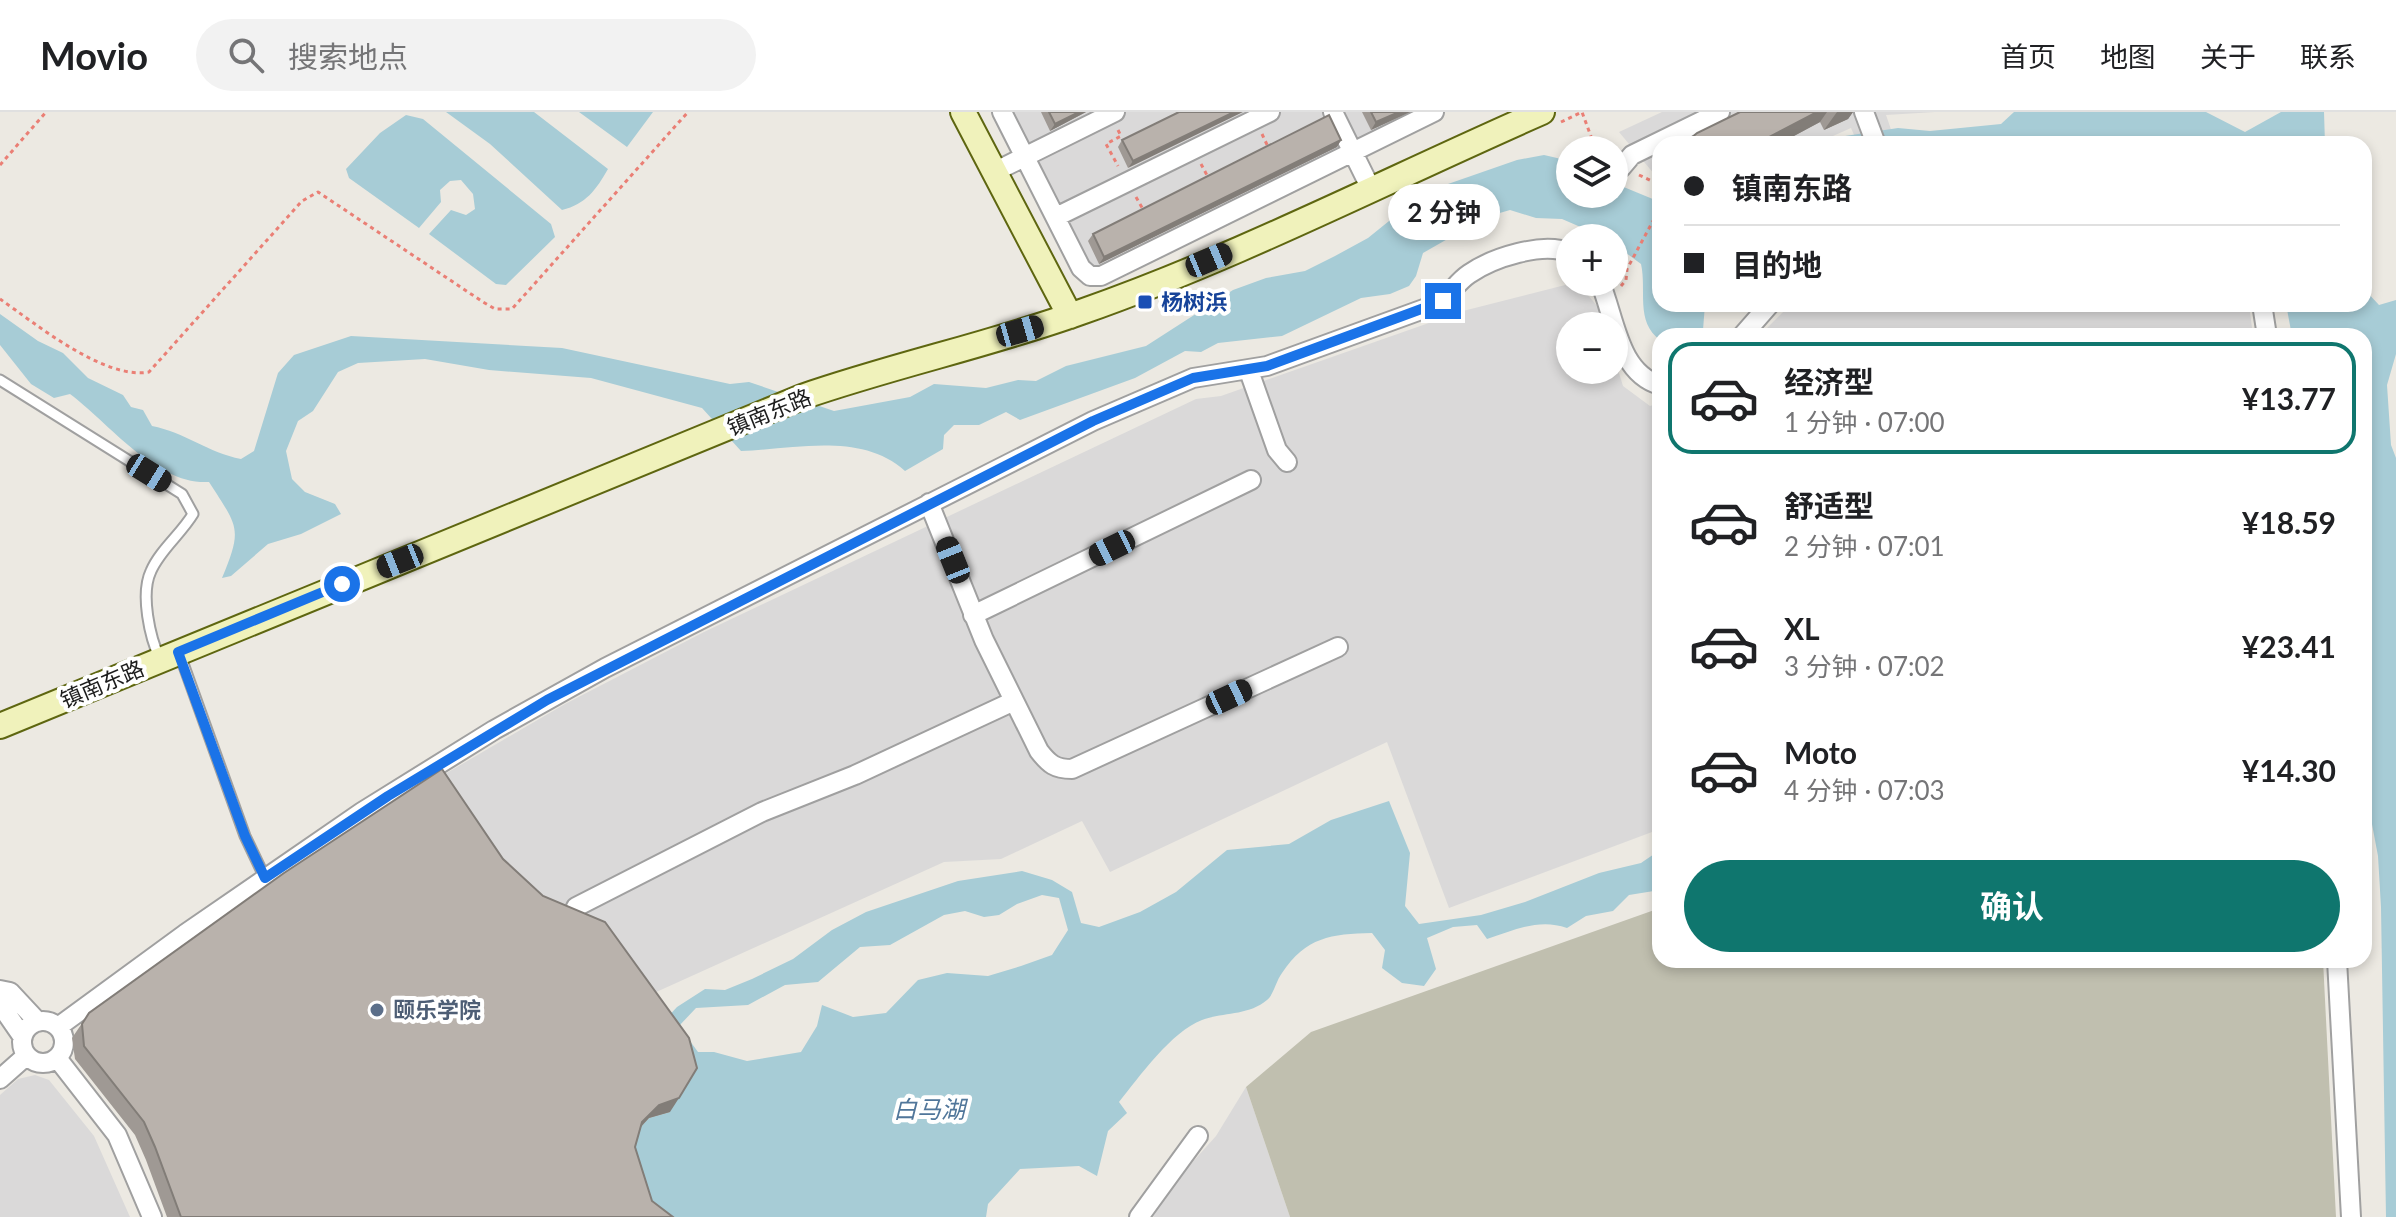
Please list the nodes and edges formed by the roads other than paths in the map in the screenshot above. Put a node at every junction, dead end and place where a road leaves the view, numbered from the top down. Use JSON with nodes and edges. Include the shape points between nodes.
{"nodes":[{"id":1,"x":963,"y":112,"type":"edge"},
{"id":2,"x":1002,"y":112,"type":"edge"},
{"id":3,"x":1115,"y":112,"type":"edge"},
{"id":4,"x":1333,"y":112,"type":"edge"},
{"id":5,"x":1434,"y":112,"type":"edge"},
{"id":6,"x":1542,"y":112,"type":"edge"},
{"id":7,"x":1720,"y":112,"type":"edge"},
{"id":8,"x":1865,"y":115,"type":"edge"},
{"id":9,"x":1262,"y":116,"type":"edge"},
{"id":10,"x":1671,"y":136,"type":"edge"},
{"id":11,"x":1873,"y":136,"type":"edge"},
{"id":12,"x":1652,"y":145,"type":"edge"},
{"id":13,"x":1353,"y":152,"type":"junction"},
{"id":14,"x":1025,"y":157,"type":"junction"},
{"id":15,"x":1628,"y":160,"type":"edge"},
{"id":16,"x":996,"y":171,"type":"junction"},
{"id":17,"x":1370,"y":187,"type":"junction"},
{"id":18,"x":1056,"y":217,"type":"junction"},
{"id":19,"x":1556,"y":252,"type":"edge"},
{"id":20,"x":1611,"y":296,"type":"edge"},
{"id":21,"x":1763,"y":312,"type":"edge"},
{"id":22,"x":1070,"y":316,"type":"junction"},
{"id":23,"x":1749,"y":328,"type":"edge"},
{"id":24,"x":1249,"y":371,"type":"junction"},
{"id":25,"x":0,"y":380,"type":"edge"},
{"id":26,"x":1652,"y":382,"type":"edge"},
{"id":27,"x":1287,"y":462,"type":"dead end"},
{"id":28,"x":1251,"y":480,"type":"dead end"},
{"id":29,"x":929,"y":503,"type":"junction"},
{"id":30,"x":973,"y":615,"type":"junction"},
{"id":31,"x":1338,"y":647,"type":"dead end"},
{"id":32,"x":169,"y":656,"type":"junction"},
{"id":33,"x":1014,"y":701,"type":"junction"},
{"id":34,"x":0,"y":726,"type":"edge"},
{"id":35,"x":265,"y":878,"type":"junction"},
{"id":36,"x":576,"y":907,"type":"edge"},
{"id":37,"x":2337,"y":968,"type":"edge"},
{"id":38,"x":0,"y":990,"type":"edge"},
{"id":39,"x":0,"y":1004,"type":"edge"},
{"id":40,"x":38,"y":1022,"type":"junction"},
{"id":41,"x":58,"y":1027,"type":"junction"},
{"id":42,"x":22,"y":1036,"type":"junction"},
{"id":43,"x":26,"y":1056,"type":"junction"},
{"id":44,"x":57,"y":1058,"type":"junction"},
{"id":45,"x":0,"y":1079,"type":"edge"},
{"id":46,"x":1198,"y":1136,"type":"dead end"},
{"id":47,"x":152,"y":1217,"type":"edge"},
{"id":48,"x":1139,"y":1217,"type":"edge"},
{"id":49,"x":2351,"y":1217,"type":"edge"}],
"edges":[{"from":1,"to":16,"type":"street"},
{"from":2,"to":14,"type":"street"},
{"from":3,"to":14,"type":"street"},
{"from":4,"to":13,"type":"street"},
{"from":5,"to":13,"type":"street"},
{"from":6,"to":17,"type":"street","name":"镇南东路"},
{"from":7,"to":10,"type":"street"},
{"from":8,"to":11,"type":"street"},
{"from":9,"to":18,"type":"street"},
{"from":12,"to":15,"type":"street"},
{"from":13,"to":17,"type":"street"},
{"from":13,"to":18,"type":"street","via":[[1101,276],[1090,276],[1081,268]]},
{"from":14,"to":16,"type":"street"},
{"from":14,"to":18,"type":"street"},
{"from":16,"to":22,"type":"street"},
{"from":17,"to":22,"type":"street","name":"镇南东路"},
{"from":19,"to":24,"type":"street","via":[[1538,250],[1495,262],[1471,272],[1443,301]]},
{"from":20,"to":26,"type":"street","via":[[1626,358]]},
{"from":21,"to":23,"type":"street"},
{"from":22,"to":32,"type":"street","name":"镇南东路","via":[[802,397]]},
{"from":24,"to":27,"type":"street","via":[[1277,450]]},
{"from":24,"to":29,"type":"street","via":[[1193,378]]},
{"from":25,"to":32,"type":"lane","via":[[190,503],[193,514],[151,570],[147,584],[154,645]]},
{"from":28,"to":30,"type":"street"},
{"from":29,"to":30,"type":"street"},
{"from":29,"to":35,"type":"street","via":[[547,700]]},
{"from":30,"to":33,"type":"street"},
{"from":31,"to":33,"type":"street","via":[[1072,769],[1049,764]]},
{"from":32,"to":34,"type":"street","name":"镇南东路"},
{"from":32,"to":35,"type":"lane"},
{"from":33,"to":36,"type":"street","via":[[762,812]]},
{"from":35,"to":41,"type":"street"},
{"from":37,"to":49,"type":"street"},
{"from":38,"to":40,"type":"street","via":[[10,992]]},
{"from":39,"to":42,"type":"street"},
{"from":40,"to":41,"type":"street"},
{"from":40,"to":42,"type":"street"},
{"from":41,"to":44,"type":"street","via":[[65,1039]]},
{"from":42,"to":43,"type":"street"},
{"from":43,"to":44,"type":"street","via":[[45,1064]]},
{"from":43,"to":45,"type":"street"},
{"from":44,"to":47,"type":"street","via":[[117,1135]]},
{"from":46,"to":48,"type":"street"}]}
